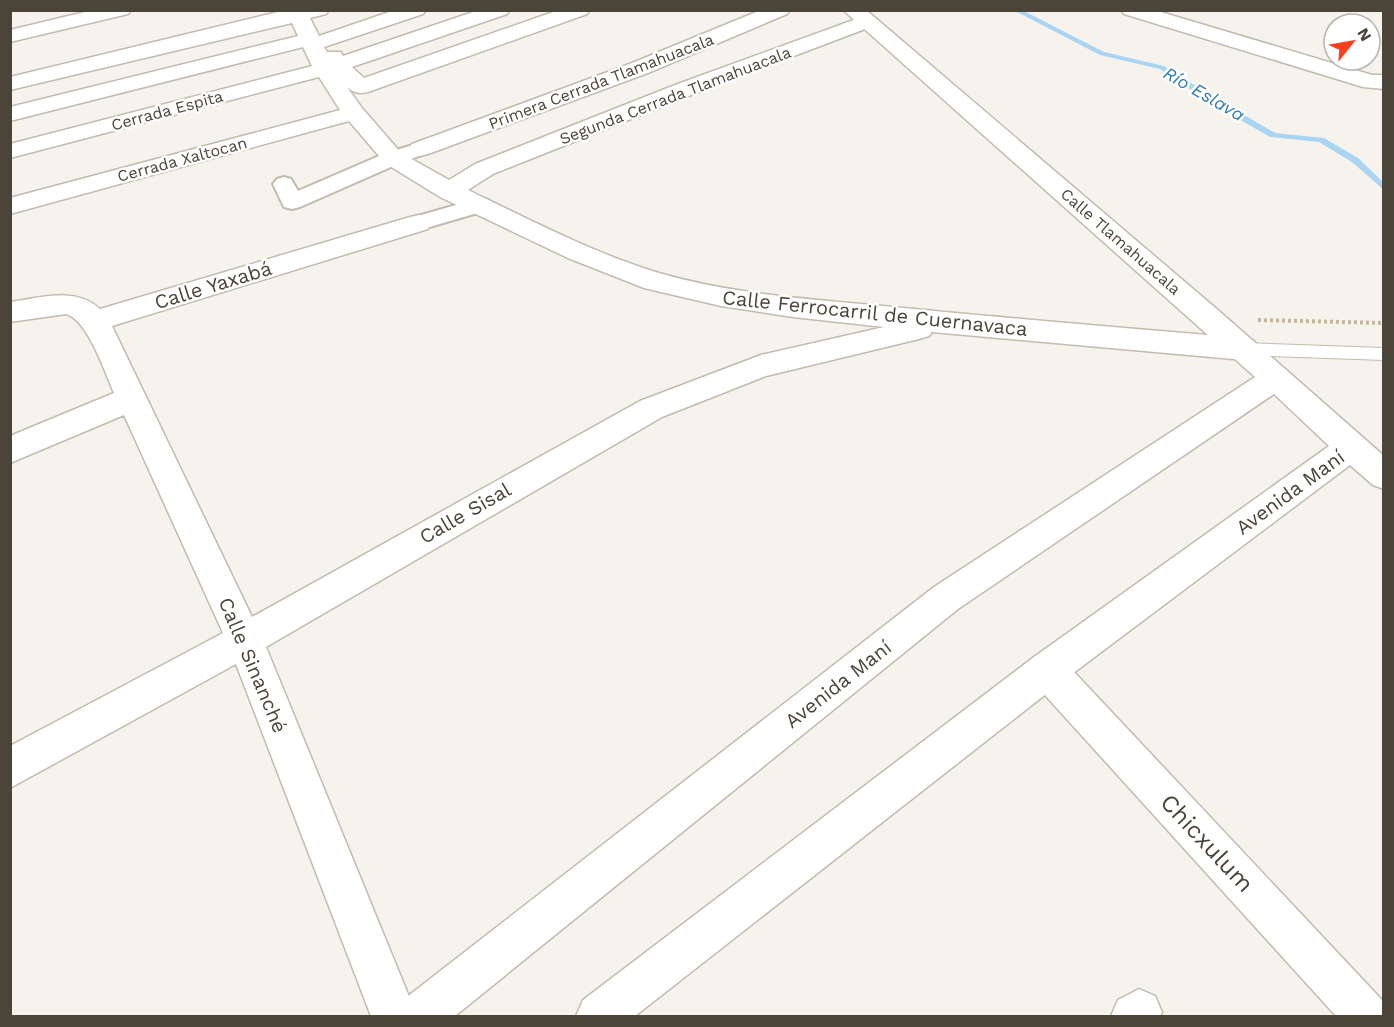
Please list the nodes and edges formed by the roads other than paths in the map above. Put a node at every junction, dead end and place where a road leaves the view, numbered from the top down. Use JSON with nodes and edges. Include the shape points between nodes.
{"nodes":[{"id":1,"x":121,"y":10,"type":"edge"},
{"id":2,"x":416,"y":10,"type":"edge"},
{"id":3,"x":500,"y":10,"type":"edge"},
{"id":4,"x":580,"y":10,"type":"edge"},
{"id":5,"x":780,"y":10,"type":"edge"},
{"id":6,"x":1131,"y":10,"type":"edge"},
{"id":7,"x":307,"y":12,"type":"edge"},
{"id":8,"x":860,"y":16,"type":"edge"},
{"id":9,"x":10,"y":36,"type":"edge"},
{"id":10,"x":317,"y":40,"type":"junction"},
{"id":11,"x":330,"y":67,"type":"junction"},
{"id":12,"x":1383,"y":82,"type":"edge"},
{"id":13,"x":10,"y":84,"type":"edge"},
{"id":14,"x":357,"y":100,"type":"junction"},
{"id":15,"x":10,"y":114,"type":"edge"},
{"id":16,"x":420,"y":149,"type":"joint"},
{"id":17,"x":10,"y":151,"type":"edge"},
{"id":18,"x":393,"y":158,"type":"junction"},
{"id":19,"x":284,"y":184,"type":"dead end"},
{"id":20,"x":449,"y":191,"type":"junction"},
{"id":21,"x":480,"y":205,"type":"junction"},
{"id":22,"x":10,"y":206,"type":"edge"},
{"id":23,"x":419,"y":223,"type":"joint"},
{"id":24,"x":10,"y":312,"type":"edge"},
{"id":25,"x":95,"y":321,"type":"junction"},
{"id":26,"x":947,"y":323,"type":"junction"},
{"id":27,"x":1244,"y":349,"type":"junction"},
{"id":28,"x":1383,"y":354,"type":"edge"},
{"id":29,"x":1276,"y":378,"type":"junction"},
{"id":30,"x":133,"y":398,"type":"junction"},
{"id":31,"x":1352,"y":447,"type":"junction"},
{"id":32,"x":10,"y":450,"type":"edge"},
{"id":33,"x":1383,"y":476,"type":"edge"},
{"id":34,"x":245,"y":640,"type":"junction"},
{"id":35,"x":1047,"y":670,"type":"junction"},
{"id":36,"x":10,"y":768,"type":"edge"},
{"id":37,"x":394,"y":1017,"type":"edge"},
{"id":38,"x":419,"y":1017,"type":"edge"},
{"id":39,"x":599,"y":1017,"type":"edge"},
{"id":40,"x":1366,"y":1017,"type":"edge"}],
"edges":[{"from":1,"to":9,"type":"street"},
{"from":2,"to":10,"type":"street"},
{"from":3,"to":11,"type":"street","name":"Cerrada Espita"},
{"from":4,"to":14,"type":"street","name":"Cerrada Xaltocan"},
{"from":5,"to":16,"type":"street","name":"Primera Cerrada Tlamahuacala","via":[[640,68]]},
{"from":6,"to":12,"type":"street","via":[[1371,82]]},
{"from":7,"to":10,"type":"street","name":"Calle Ferrocarril de Cuernavaca"},
{"from":7,"to":13,"type":"street"},
{"from":8,"to":20,"type":"street","name":"Segunda Cerrada Tlamahuacala","via":[[484,169]]},
{"from":8,"to":27,"type":"street","name":"Calle Tlamahuacala"},
{"from":10,"to":11,"type":"street","name":"Calle Ferrocarril de Cuernavaca"},
{"from":10,"to":15,"type":"street"},
{"from":11,"to":14,"type":"street","name":"Calle Ferrocarril de Cuernavaca"},
{"from":11,"to":17,"type":"street","name":"Cerrada Espita"},
{"from":14,"to":18,"type":"street","name":"Calle Ferrocarril de Cuernavaca"},
{"from":14,"to":22,"type":"street","name":"Cerrada Xaltocan"},
{"from":16,"to":18,"type":"street"},
{"from":18,"to":19,"type":"street","via":[[292,202]]},
{"from":18,"to":20,"type":"street","name":"Calle Ferrocarril de Cuernavaca"},
{"from":20,"to":21,"type":"street","name":"Calle Ferrocarril de Cuernavaca"},
{"from":21,"to":23,"type":"street"},
{"from":21,"to":26,"type":"street","name":"Calle Ferrocarril de Cuernavaca","via":[[577,252],[654,281],[731,298]]},
{"from":23,"to":25,"type":"street","name":"Calle Yaxabá"},
{"from":24,"to":25,"type":"street","via":[[66,304],[81,308]]},
{"from":25,"to":30,"type":"street","name":"Calle Sinanché"},
{"from":26,"to":27,"type":"street","name":"Calle Ferrocarril de Cuernavaca"},
{"from":26,"to":34,"type":"street","name":"Calle Sisal","via":[[761,366],[651,408]]},
{"from":27,"to":28,"type":"lane","name":"Calle Ferrocarril de Cuernavaca"},
{"from":27,"to":29,"type":"street","name":"Calle Tlamahuacala"},
{"from":29,"to":31,"type":"street","name":"Calle Tlamahuacala"},
{"from":29,"to":38,"type":"street","name":"Avenida Maní","via":[[946,598]]},
{"from":30,"to":32,"type":"street"},
{"from":30,"to":34,"type":"street","name":"Calle Sinanché"},
{"from":31,"to":33,"type":"street","name":"Calle Tlamahuacala"},
{"from":31,"to":35,"type":"street","name":"Avenida Maní"},
{"from":34,"to":36,"type":"street","name":"Calle Sisal"},
{"from":34,"to":37,"type":"street","name":"Calle Sinanché"},
{"from":35,"to":39,"type":"street","name":"Avenida Maní"},
{"from":35,"to":40,"type":"street","name":"Chicxulum"}]}
